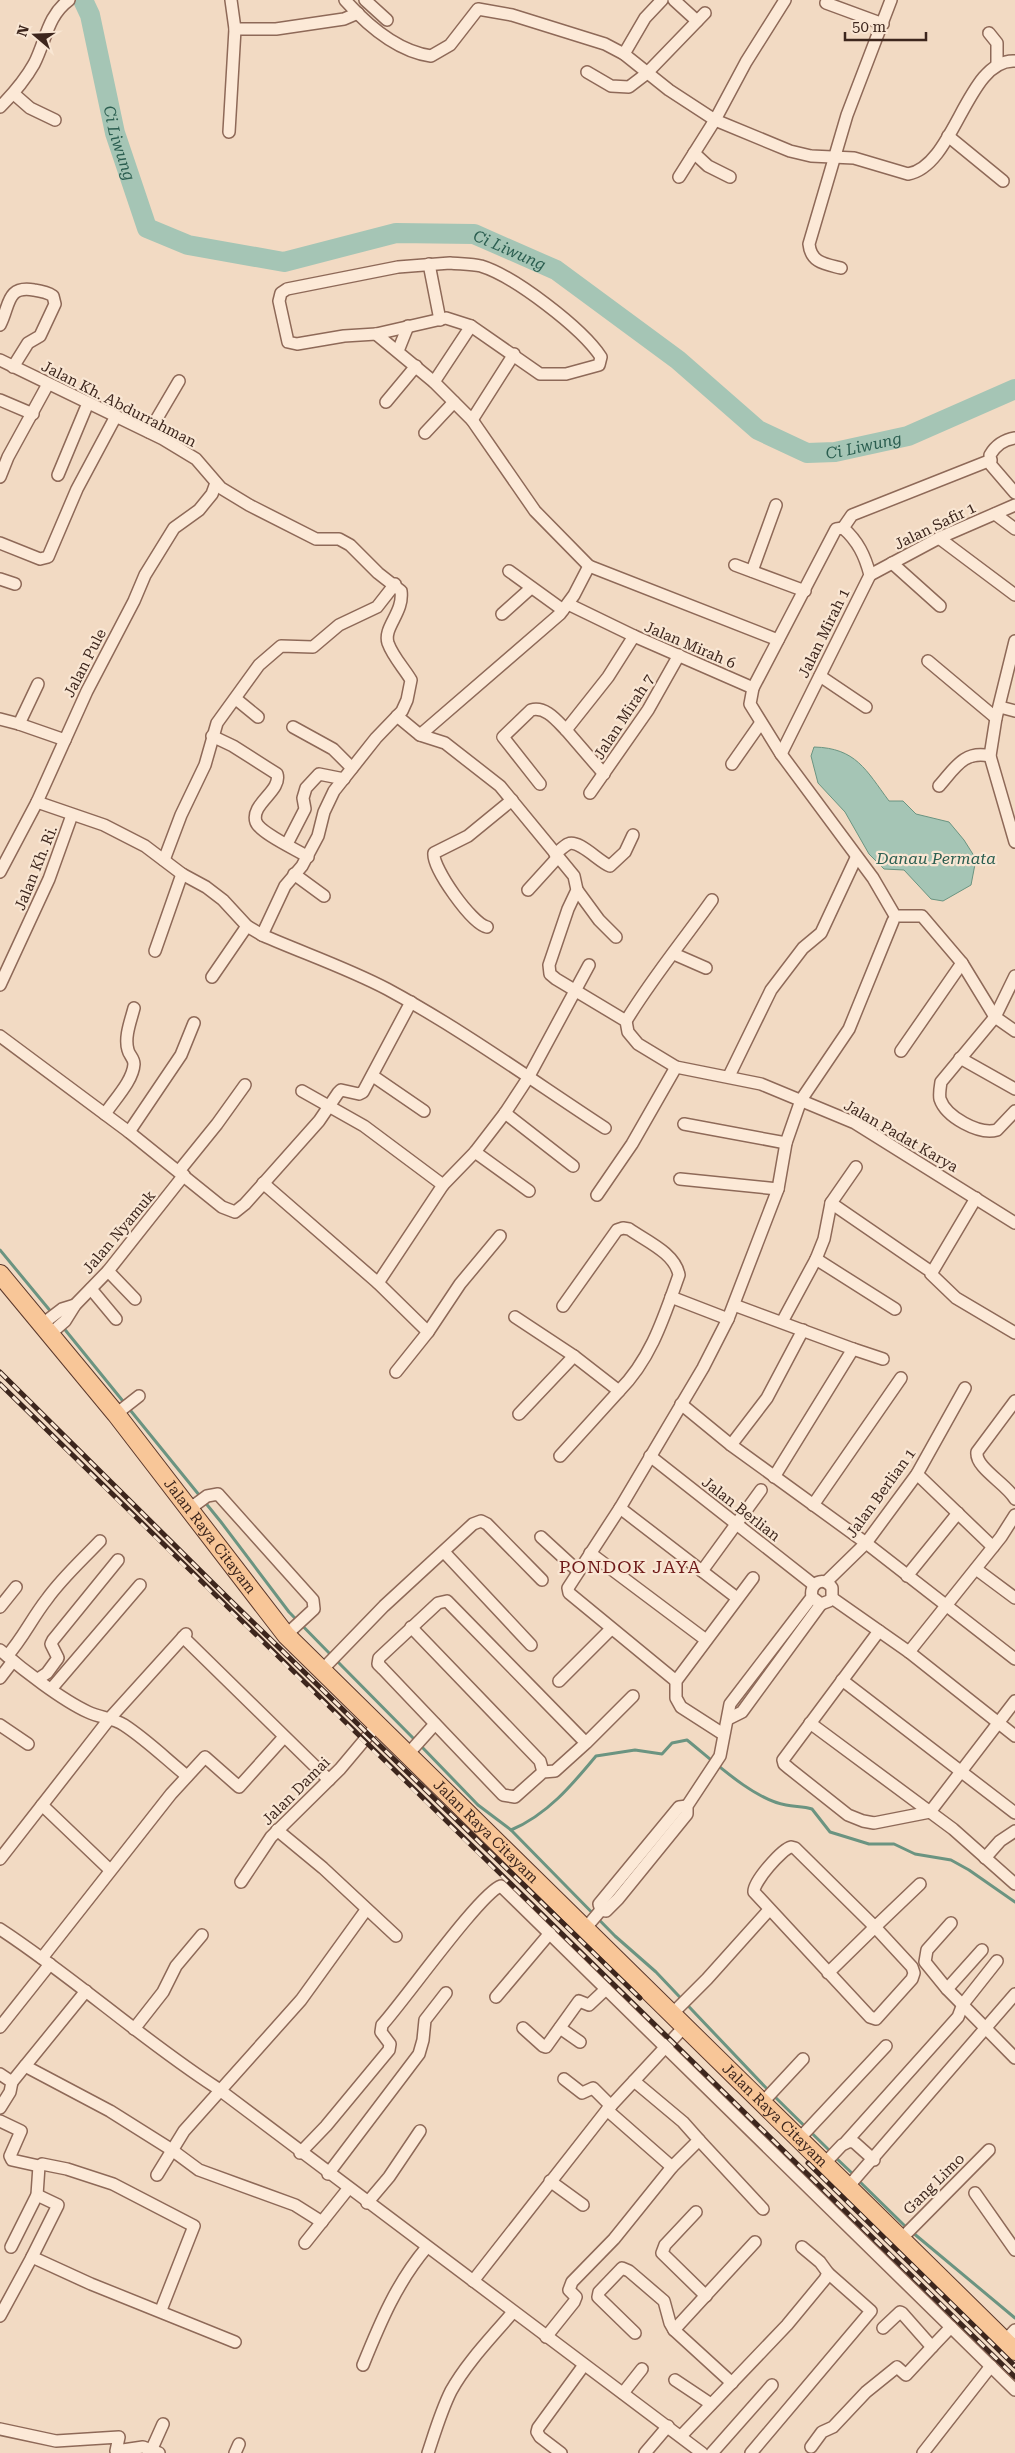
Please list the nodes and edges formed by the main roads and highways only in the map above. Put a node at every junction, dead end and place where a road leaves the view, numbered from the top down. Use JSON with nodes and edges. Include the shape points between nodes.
{"nodes":[{"id":1,"x":0,"y":1274,"type":"edge"},
{"id":2,"x":1011,"y":2341,"type":"edge"}],
"edges":[{"from":1,"to":2,"type":"main road","name":"Jalan Raya Citayam","via":[[52,1326],[119,1412],[198,1503],[292,1631],[377,1725],[411,1750],[587,1927]]}]}
